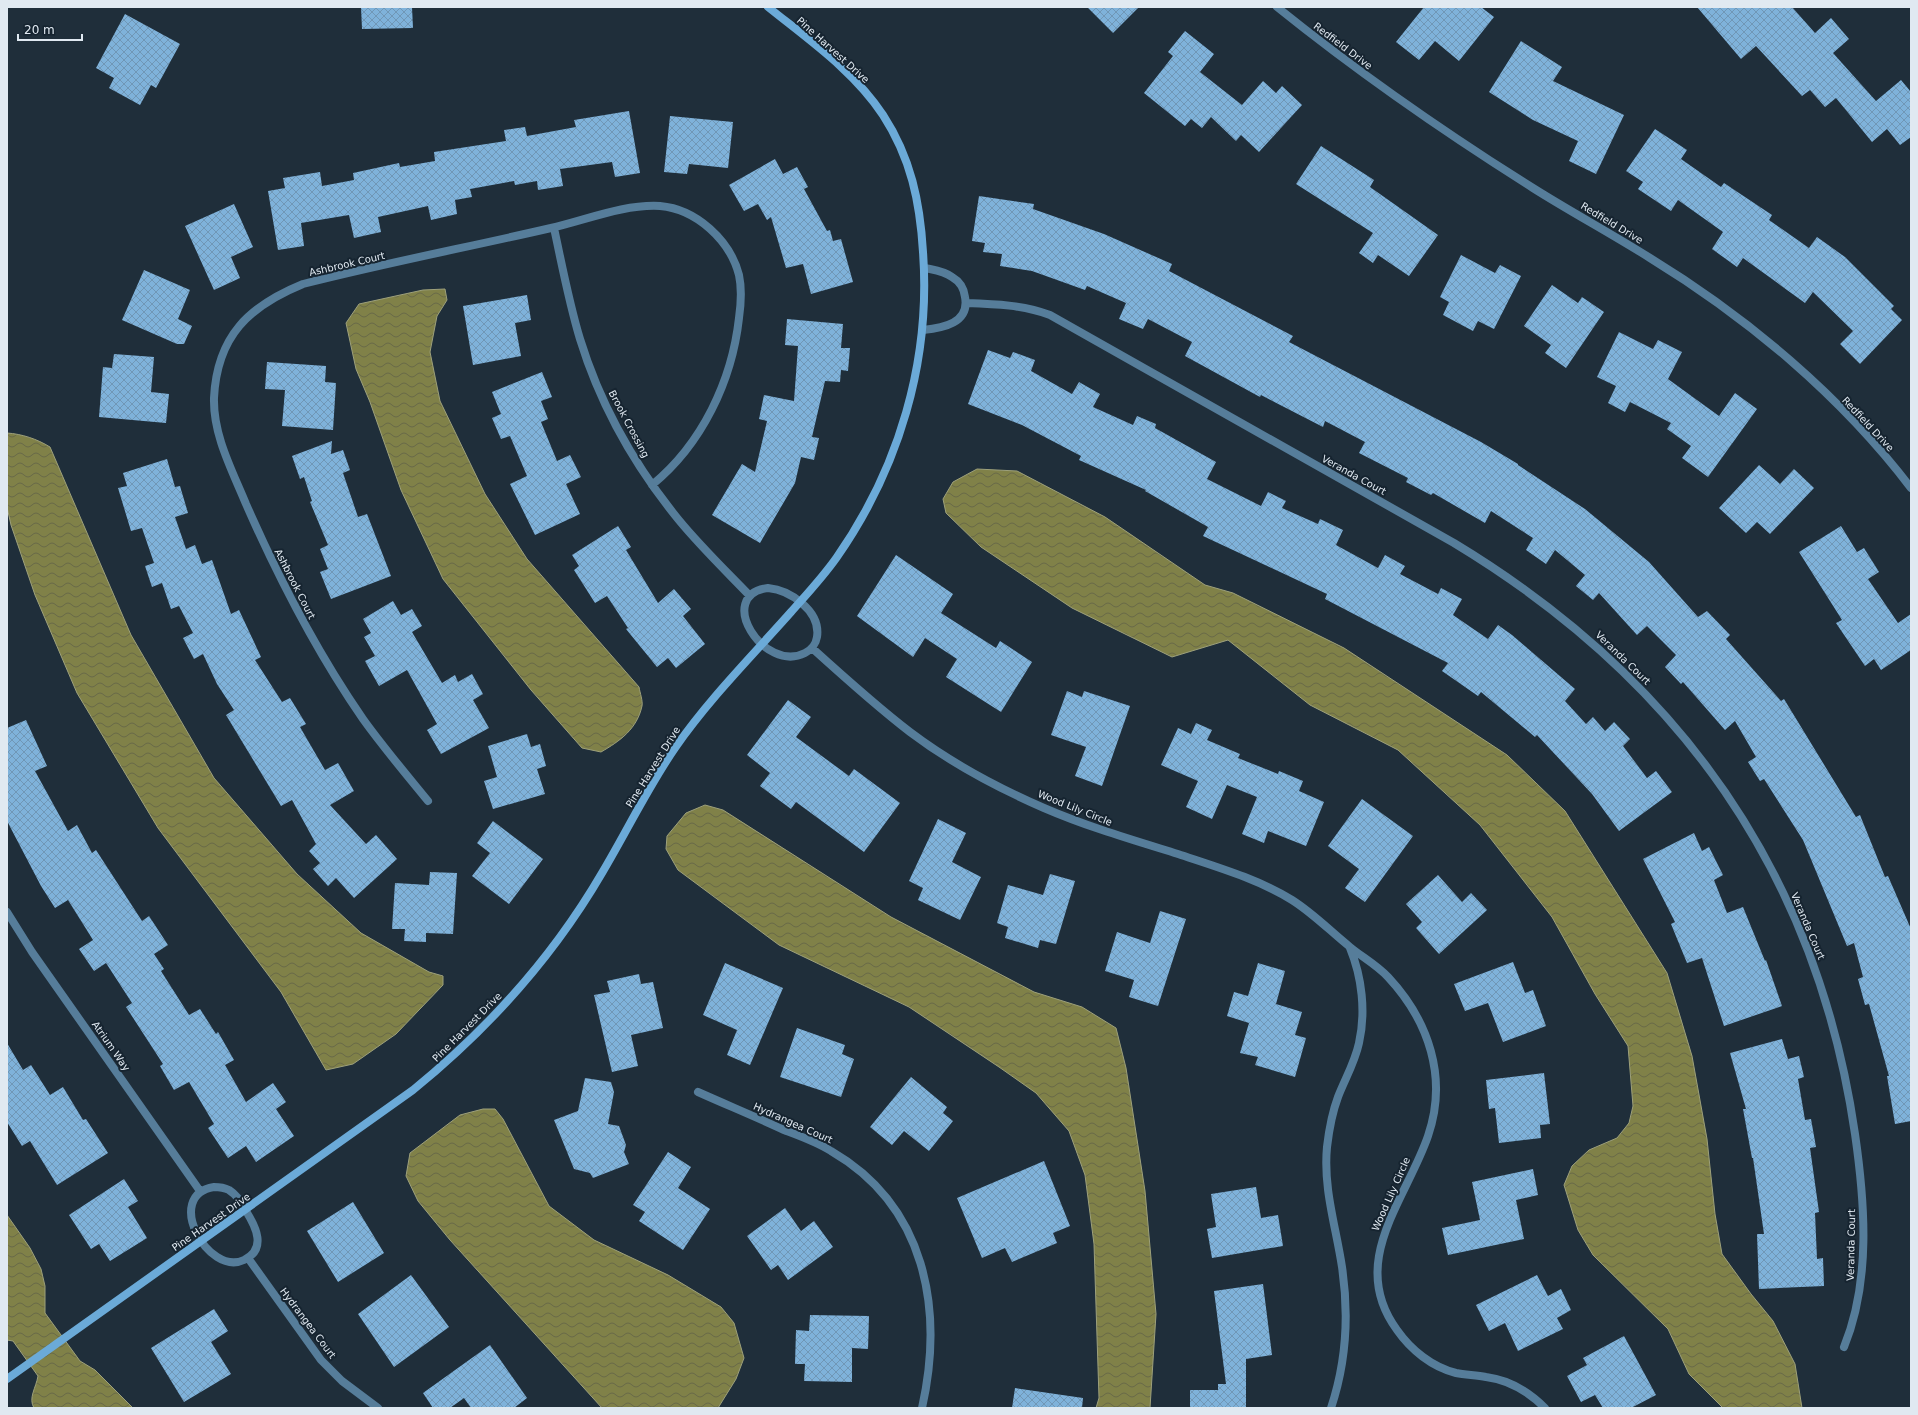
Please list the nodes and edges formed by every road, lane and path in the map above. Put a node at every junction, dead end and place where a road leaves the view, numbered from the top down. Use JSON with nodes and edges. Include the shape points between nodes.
{"nodes":[{"id":1,"x":768,"y":7,"type":"edge"},
{"id":2,"x":1277,"y":7,"type":"edge"},
{"id":3,"x":554,"y":228,"type":"junction"},
{"id":4,"x":925,"y":268,"type":"junction"},
{"id":5,"x":966,"y":302,"type":"junction"},
{"id":6,"x":923,"y":330,"type":"junction"},
{"id":7,"x":652,"y":485,"type":"junction"},
{"id":8,"x":1911,"y":488,"type":"edge"},
{"id":9,"x":750,"y":596,"type":"junction"},
{"id":10,"x":800,"y":602,"type":"junction"},
{"id":11,"x":762,"y":644,"type":"junction"},
{"id":12,"x":812,"y":648,"type":"junction"},
{"id":13,"x":428,"y":801,"type":"dead end"},
{"id":14,"x":7,"y":912,"type":"edge"},
{"id":15,"x":1350,"y":948,"type":"junction"},
{"id":16,"x":698,"y":1092,"type":"dead end"},
{"id":17,"x":200,"y":1190,"type":"junction"},
{"id":18,"x":246,"y":1210,"type":"junction"},
{"id":19,"x":202,"y":1241,"type":"junction"},
{"id":20,"x":248,"y":1258,"type":"junction"},
{"id":21,"x":1844,"y":1347,"type":"dead end"},
{"id":22,"x":7,"y":1379,"type":"edge"},
{"id":23,"x":378,"y":1408,"type":"edge"},
{"id":24,"x":922,"y":1408,"type":"edge"},
{"id":25,"x":1331,"y":1408,"type":"edge"},
{"id":26,"x":1544,"y":1408,"type":"edge"}],
"edges":[{"from":1,"to":4,"type":"street","name":"Pine Harvest Drive","via":[[857,83],[884,117],[897,140],[915,188]]},
{"from":2,"to":8,"type":"street","name":"Redfield Drive","via":[[1346,61],[1461,142],[1651,258],[1765,339],[1816,384],[1874,444]]},
{"from":3,"to":7,"type":"street","name":"Brook Crossing","via":[[572,308],[590,366],[622,435]]},
{"from":3,"to":7,"type":"street","name":"Ashbrook Court","via":[[624,210],[660,206],[676,209],[703,222],[733,259],[741,289],[738,334],[731,363],[722,387],[694,441],[668,472]]},
{"from":3,"to":13,"type":"street","name":"Ashbrook Court","via":[[324,279],[283,292],[265,302],[238,326],[224,351],[216,377],[215,413],[221,441],[278,576],[340,685],[364,720]]},
{"from":4,"to":5,"type":"street","via":[[944,272],[955,280],[964,292]]},
{"from":4,"to":6,"type":"street","name":"Pine Harvest Drive"},
{"from":5,"to":6,"type":"street","via":[[964,313],[958,320],[940,329]]},
{"from":5,"to":21,"type":"street","name":"Veranda Court","via":[[1016,305],[1050,315],[1454,542],[1518,583],[1576,628],[1637,684],[1668,717],[1720,784],[1769,864],[1804,939],[1833,1026],[1850,1103],[1861,1192],[1859,1300]]},
{"from":6,"to":10,"type":"street","name":"Pine Harvest Drive","via":[[912,395],[882,481],[852,536]]},
{"from":7,"to":9,"type":"street","name":"Brook Crossing","via":[[678,519]]},
{"from":9,"to":10,"type":"street","via":[[760,589],[778,589]]},
{"from":9,"to":11,"type":"street","via":[[745,608],[746,623]]},
{"from":10,"to":11,"type":"street","name":"Pine Harvest Drive"},
{"from":10,"to":12,"type":"street","via":[[815,622],[817,636]]},
{"from":11,"to":12,"type":"street","via":[[773,652],[788,656],[802,655]]},
{"from":11,"to":18,"type":"street","name":"Pine Harvest Drive","via":[[689,728],[656,778],[584,903],[543,960],[495,1017],[413,1090]]},
{"from":12,"to":15,"type":"street","name":"Wood Lily Circle","via":[[876,706],[913,734],[978,775],[1078,822],[1219,868],[1270,888],[1314,915]]},
{"from":14,"to":17,"type":"street","name":"Atrium Way","via":[[32,952]]},
{"from":15,"to":25,"type":"street","via":[[1359,977],[1363,1009],[1356,1056],[1333,1112],[1326,1163],[1328,1198],[1342,1268],[1345,1303],[1342,1363]]},
{"from":15,"to":26,"type":"street","name":"Wood Lily Circle","via":[[1380,969],[1407,1001],[1425,1031],[1436,1068],[1436,1104],[1428,1136],[1391,1215],[1379,1251],[1377,1281],[1387,1313],[1406,1342],[1433,1363],[1459,1374],[1489,1377],[1514,1384]]},
{"from":16,"to":24,"type":"street","name":"Hydrangea Court","via":[[831,1151],[872,1182],[903,1221],[924,1273],[929,1302],[932,1342]]},
{"from":17,"to":18,"type":"street","via":[[214,1187],[228,1190],[238,1198]]},
{"from":17,"to":19,"type":"street","via":[[193,1200],[191,1214]]},
{"from":18,"to":19,"type":"street","name":"Pine Harvest Drive"},
{"from":18,"to":20,"type":"street","via":[[254,1223],[258,1238],[258,1246]]},
{"from":19,"to":20,"type":"street","via":[[212,1254],[226,1262],[241,1262]]},
{"from":19,"to":22,"type":"street","name":"Pine Harvest Drive"},
{"from":20,"to":23,"type":"street","name":"Hydrangea Court","via":[[321,1360],[342,1381]]}]}
